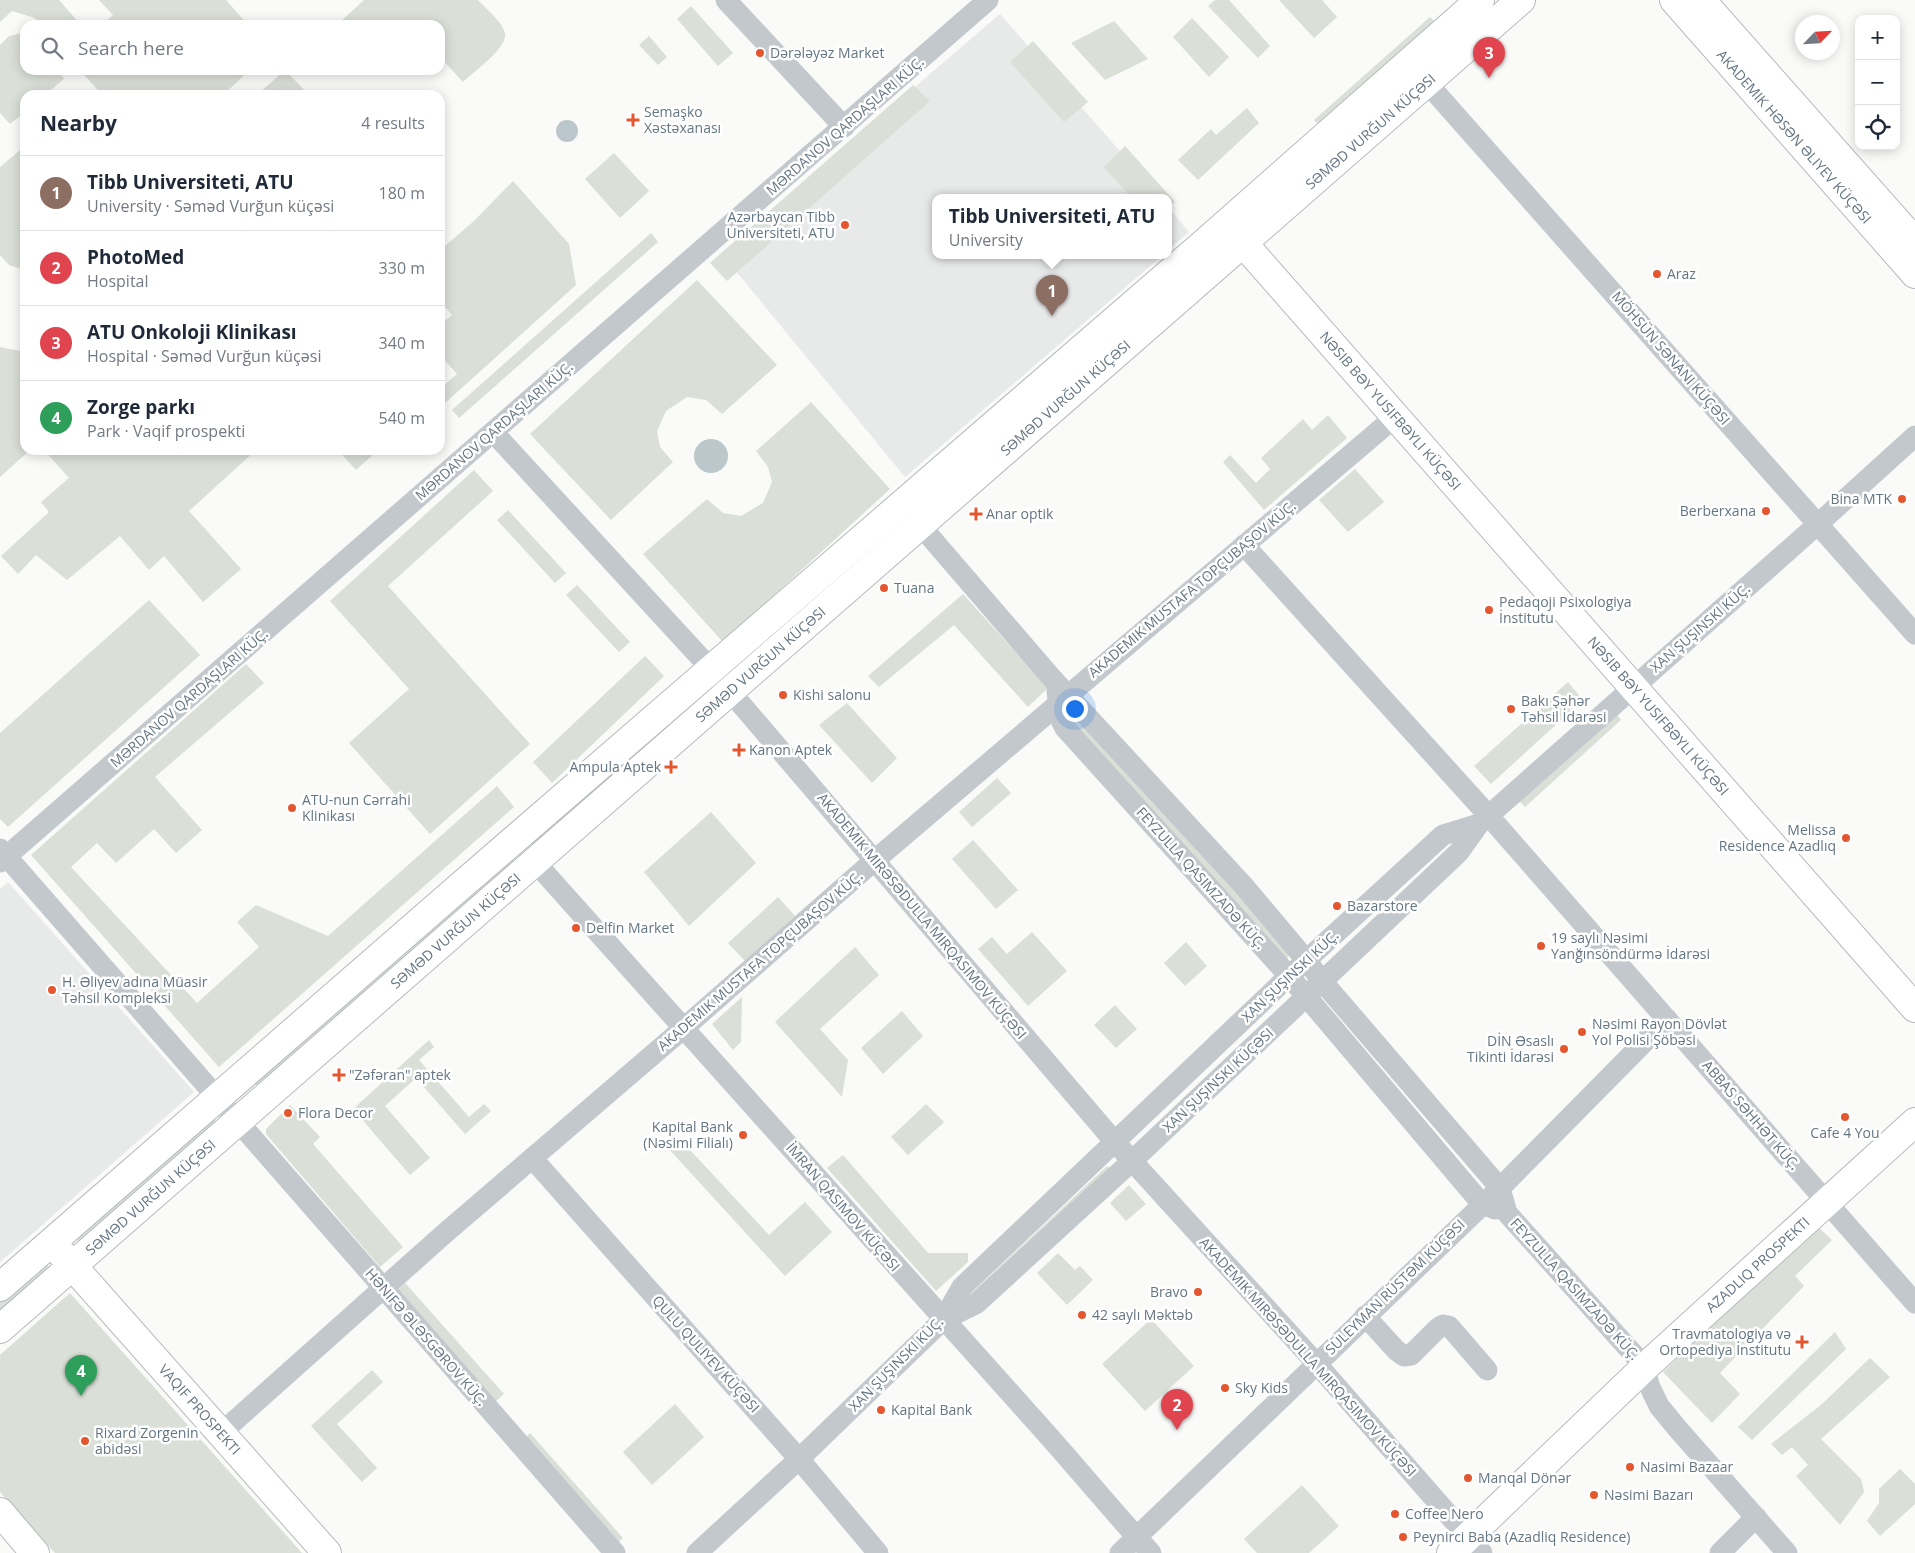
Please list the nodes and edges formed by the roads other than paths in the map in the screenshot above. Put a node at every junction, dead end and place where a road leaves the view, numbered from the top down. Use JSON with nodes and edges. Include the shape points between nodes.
{"nodes":[{"id":1,"x":726,"y":0,"type":"edge"},
{"id":2,"x":988,"y":0,"type":"edge"},
{"id":3,"x":1521,"y":0,"type":"edge"},
{"id":4,"x":1674,"y":0,"type":"edge"},
{"id":5,"x":1701,"y":0,"type":"edge"},
{"id":6,"x":1475,"y":5,"type":"edge"},
{"id":7,"x":1487,"y":30,"type":"junction"},
{"id":8,"x":1427,"y":82,"type":"junction"},
{"id":9,"x":844,"y":127,"type":"junction"},
{"id":10,"x":1211,"y":238,"type":"junction"},
{"id":11,"x":1915,"y":242,"type":"edge"},
{"id":12,"x":1242,"y":244,"type":"junction"},
{"id":13,"x":1915,"y":274,"type":"edge"},
{"id":14,"x":1395,"y":418,"type":"junction"},
{"id":15,"x":493,"y":432,"type":"junction"},
{"id":16,"x":1915,"y":436,"type":"edge"},
{"id":17,"x":1818,"y":524,"type":"junction"},
{"id":18,"x":920,"y":525,"type":"junction"},
{"id":19,"x":1244,"y":545,"type":"junction"},
{"id":20,"x":1915,"y":634,"type":"edge"},
{"id":21,"x":712,"y":669,"type":"junction"},
{"id":22,"x":1632,"y":688,"type":"junction"},
{"id":23,"x":730,"y":691,"type":"junction"},
{"id":24,"x":1061,"y":694,"type":"junction"},
{"id":25,"x":1483,"y":819,"type":"junction"},
{"id":26,"x":515,"y":839,"type":"junction"},
{"id":27,"x":2,"y":856,"type":"edge"},
{"id":28,"x":875,"y":860,"type":"junction"},
{"id":29,"x":535,"y":862,"type":"junction"},
{"id":30,"x":1306,"y":960,"type":"junction"},
{"id":31,"x":1289,"y":976,"type":"junction"},
{"id":32,"x":1322,"y":981,"type":"junction"},
{"id":33,"x":1306,"y":996,"type":"junction"},
{"id":34,"x":1915,"y":1008,"type":"edge"},
{"id":35,"x":1667,"y":1019,"type":"junction"},
{"id":36,"x":685,"y":1027,"type":"junction"},
{"id":37,"x":219,"y":1098,"type":"junction"},
{"id":38,"x":238,"y":1120,"type":"junction"},
{"id":39,"x":1915,"y":1122,"type":"edge"},
{"id":40,"x":1114,"y":1141,"type":"junction"},
{"id":41,"x":532,"y":1158,"type":"junction"},
{"id":42,"x":1132,"y":1161,"type":"junction"},
{"id":43,"x":1500,"y":1188,"type":"junction"},
{"id":44,"x":1826,"y":1202,"type":"junction"},
{"id":45,"x":1482,"y":1204,"type":"junction"},
{"id":46,"x":1507,"y":1213,"type":"junction"},
{"id":47,"x":52,"y":1243,"type":"junction"},
{"id":48,"x":73,"y":1266,"type":"junction"},
{"id":49,"x":0,"y":1287,"type":"edge"},
{"id":50,"x":383,"y":1288,"type":"junction"},
{"id":51,"x":1915,"y":1303,"type":"edge"},
{"id":52,"x":1365,"y":1316,"type":"junction"},
{"id":53,"x":943,"y":1320,"type":"junction"},
{"id":54,"x":0,"y":1329,"type":"edge"},
{"id":55,"x":1316,"y":1364,"type":"junction"},
{"id":56,"x":1644,"y":1367,"type":"junction"},
{"id":57,"x":1487,"y":1370,"type":"dead end"},
{"id":58,"x":221,"y":1433,"type":"junction"},
{"id":59,"x":799,"y":1459,"type":"junction"},
{"id":60,"x":0,"y":1512,"type":"edge"},
{"id":61,"x":1756,"y":1517,"type":"junction"},
{"id":62,"x":1136,"y":1537,"type":"junction"},
{"id":63,"x":1467,"y":1547,"type":"edge"},
{"id":64,"x":36,"y":1553,"type":"edge"},
{"id":65,"x":326,"y":1553,"type":"edge"},
{"id":66,"x":615,"y":1553,"type":"edge"},
{"id":67,"x":697,"y":1553,"type":"edge"},
{"id":68,"x":878,"y":1553,"type":"edge"},
{"id":69,"x":1120,"y":1553,"type":"edge"},
{"id":70,"x":1151,"y":1553,"type":"edge"},
{"id":71,"x":1720,"y":1553,"type":"edge"},
{"id":72,"x":1788,"y":1553,"type":"edge"}],
"edges":[{"from":1,"to":9,"type":"street"},
{"from":2,"to":9,"type":"street"},
{"from":3,"to":7,"type":"main road","name":"SƏMƏD VURĞUN KÜÇƏSI"},
{"from":4,"to":13,"type":"main road","name":"AKADEMIK HƏSƏN ƏLIYEV KÜÇƏSI"},
{"from":5,"to":11,"type":"main road","name":"AKADEMIK HƏSƏN ƏLIYEV KÜÇƏSI"},
{"from":6,"to":7,"type":"main road"},
{"from":6,"to":10,"type":"main road","name":"SƏMƏD VURĞUN KÜÇƏSI"},
{"from":7,"to":8,"type":"main road","name":"SƏMƏD VURĞUN KÜÇƏSI"},
{"from":8,"to":12,"type":"main road","name":"SƏMƏD VURĞUN KÜÇƏSI"},
{"from":8,"to":17,"type":"street","name":"MÖHSÜN SƏNANI KÜÇƏSI"},
{"from":9,"to":15,"type":"street"},
{"from":10,"to":12,"type":"main road","via":[[1232,235]]},
{"from":10,"to":21,"type":"main road","name":"SƏMƏD VURĞUN KÜÇƏSI"},
{"from":12,"to":14,"type":"main road","name":"NƏSIB BƏY YUSIFBƏYLI KÜÇƏSI"},
{"from":12,"to":18,"type":"main road","name":"SƏMƏD VURĞUN KÜÇƏSI"},
{"from":14,"to":19,"type":"street","name":"AKADEMIK MUSTAFA TOPÇUBAŞOV KÜÇ."},
{"from":14,"to":22,"type":"main road","name":"NƏSIB BƏY YUSIFBƏYLI KÜÇƏSI"},
{"from":15,"to":21,"type":"street"},
{"from":15,"to":27,"type":"street"},
{"from":16,"to":17,"type":"street","name":"XAN ŞUŞINSKI KÜÇ."},
{"from":17,"to":20,"type":"street","name":"MÖHSÜN SƏNANI KÜÇƏSI"},
{"from":17,"to":22,"type":"street","name":"XAN ŞUŞINSKI KÜÇ."},
{"from":18,"to":23,"type":"main road","name":"SƏMƏD VURĞUN KÜÇƏSI"},
{"from":18,"to":24,"type":"street"},
{"from":19,"to":24,"type":"street","name":"AKADEMIK MUSTAFA TOPÇUBAŞOV KÜÇ."},
{"from":19,"to":25,"type":"street","name":"ABBAS SƏHHƏT KÜÇ."},
{"from":21,"to":23,"type":"street"},
{"from":21,"to":26,"type":"main road","name":"SƏMƏD VURĞUN KÜÇƏSI"},
{"from":22,"to":25,"type":"street","name":"XAN ŞUŞINSKI KÜÇ."},
{"from":22,"to":34,"type":"main road","name":"NƏSIB BƏY YUSIFBƏYLI KÜÇƏSI"},
{"from":23,"to":28,"type":"street"},
{"from":23,"to":29,"type":"main road","name":"SƏMƏD VURĞUN KÜÇƏSI"},
{"from":24,"to":28,"type":"street","name":"AKADEMIK MUSTAFA TOPÇUBAŞOV KÜÇ."},
{"from":24,"to":30,"type":"street","via":[[1242,885]]},
{"from":24,"to":31,"type":"street","via":[[1065,728]]},
{"from":25,"to":30,"type":"street","name":"XAN ŞUŞINSKI KÜÇ.","via":[[1442,835]]},
{"from":25,"to":32,"type":"street","name":"XAN ŞUŞINSKI KÜÇƏSI","via":[[1459,852]]},
{"from":25,"to":35,"type":"street","name":"ABBAS SƏHHƏT KÜÇ."},
{"from":26,"to":29,"type":"main road"},
{"from":26,"to":37,"type":"main road","name":"SƏMƏD VURĞUN KÜÇƏSI"},
{"from":27,"to":37,"type":"street"},
{"from":28,"to":36,"type":"street","name":"AKADEMIK MUSTAFA TOPÇUBAŞOV KÜÇ."},
{"from":28,"to":40,"type":"street"},
{"from":29,"to":36,"type":"street"},
{"from":29,"to":38,"type":"main road","name":"SƏMƏD VURĞUN KÜÇƏSI"},
{"from":30,"to":31,"type":"street","name":"XAN ŞUŞINSKI KÜÇ."},
{"from":30,"to":32,"type":"street"},
{"from":31,"to":33,"type":"street"},
{"from":31,"to":40,"type":"street","name":"XAN ŞUŞINSKI KÜÇ."},
{"from":32,"to":33,"type":"street","name":"XAN ŞUŞINSKI KÜÇƏSI"},
{"from":32,"to":43,"type":"street"},
{"from":33,"to":42,"type":"street","name":"XAN ŞUŞINSKI KÜÇƏSI"},
{"from":33,"to":45,"type":"street"},
{"from":35,"to":43,"type":"street","name":"SÜLEYMAN RÜSTƏM KÜÇƏSI"},
{"from":35,"to":44,"type":"street","name":"ABBAS SƏHHƏT KÜÇ."},
{"from":36,"to":41,"type":"street","name":"AKADEMIK MUSTAFA TOPÇUBAŞOV KÜÇ."},
{"from":36,"to":53,"type":"street"},
{"from":37,"to":38,"type":"street","name":"HƏNIFƏ ƏLƏSGƏROV KÜÇ."},
{"from":37,"to":47,"type":"main road","name":"SƏMƏD VURĞUN KÜÇƏSI"},
{"from":38,"to":48,"type":"main road","name":"SƏMƏD VURĞUN KÜÇƏSI"},
{"from":38,"to":50,"type":"street","name":"HƏNIFƏ ƏLƏSGƏROV KÜÇ."},
{"from":39,"to":44,"type":"main road"},
{"from":40,"to":42,"type":"street"},
{"from":40,"to":53,"type":"street","name":"XAN ŞUŞINSKI KÜÇ.","via":[[962,1287]]},
{"from":41,"to":50,"type":"street","name":"AKADEMIK MUSTAFA TOPÇUBAŞOV KÜÇ."},
{"from":41,"to":59,"type":"street","name":"QULU QULIYEV KÜÇƏSI"},
{"from":42,"to":53,"type":"street","name":"XAN ŞUŞINSKI KÜÇƏSI","via":[[977,1303]]},
{"from":42,"to":55,"type":"street"},
{"from":43,"to":45,"type":"street","name":"SÜLEYMAN RÜSTƏM KÜÇƏSI"},
{"from":43,"to":46,"type":"street"},
{"from":44,"to":51,"type":"street","name":"ABBAS SƏHHƏT KÜÇ."},
{"from":44,"to":56,"type":"main road"},
{"from":45,"to":46,"type":"street"},
{"from":45,"to":52,"type":"street","name":"SÜLEYMAN RÜSTƏM KÜÇƏSI"},
{"from":46,"to":56,"type":"street"},
{"from":47,"to":48,"type":"main road","name":"VAQIF PROSPEKTI"},
{"from":47,"to":49,"type":"main road","name":"SƏMƏD VURĞUN KÜÇƏSI"},
{"from":48,"to":54,"type":"main road","name":"SƏMƏD VURĞUN KÜÇƏSI"},
{"from":48,"to":58,"type":"main road","name":"VAQIF PROSPEKTI"},
{"from":50,"to":58,"type":"street","name":"AKADEMIK MUSTAFA TOPÇUBAŞOV KÜÇ."},
{"from":50,"to":66,"type":"street","name":"HƏNIFƏ ƏLƏSGƏROV KÜÇ."},
{"from":52,"to":55,"type":"street","name":"SÜLEYMAN RÜSTƏM KÜÇƏSI"},
{"from":52,"to":57,"type":"street","via":[[1404,1356],[1411,1355],[1438,1328],[1449,1326]]},
{"from":53,"to":59,"type":"street","name":"XAN ŞUŞINSKI KÜÇ."},
{"from":53,"to":62,"type":"street"},
{"from":55,"to":62,"type":"street","name":"SÜLEYMAN RÜSTƏM KÜÇƏSI"},
{"from":55,"to":63,"type":"street"},
{"from":56,"to":61,"type":"street","via":[[1659,1406]]},
{"from":56,"to":63,"type":"main road"},
{"from":58,"to":65,"type":"main road","name":"VAQIF PROSPEKTI"},
{"from":59,"to":67,"type":"street","name":"XAN ŞUŞINSKI KÜÇ."},
{"from":59,"to":68,"type":"street","name":"QULU QULIYEV KÜÇƏSI"},
{"from":60,"to":64,"type":"main road"},
{"from":61,"to":71,"type":"street"},
{"from":61,"to":72,"type":"street"},
{"from":62,"to":69,"type":"street","name":"SÜLEYMAN RÜSTƏM KÜÇƏSI"},
{"from":62,"to":70,"type":"street"}]}
